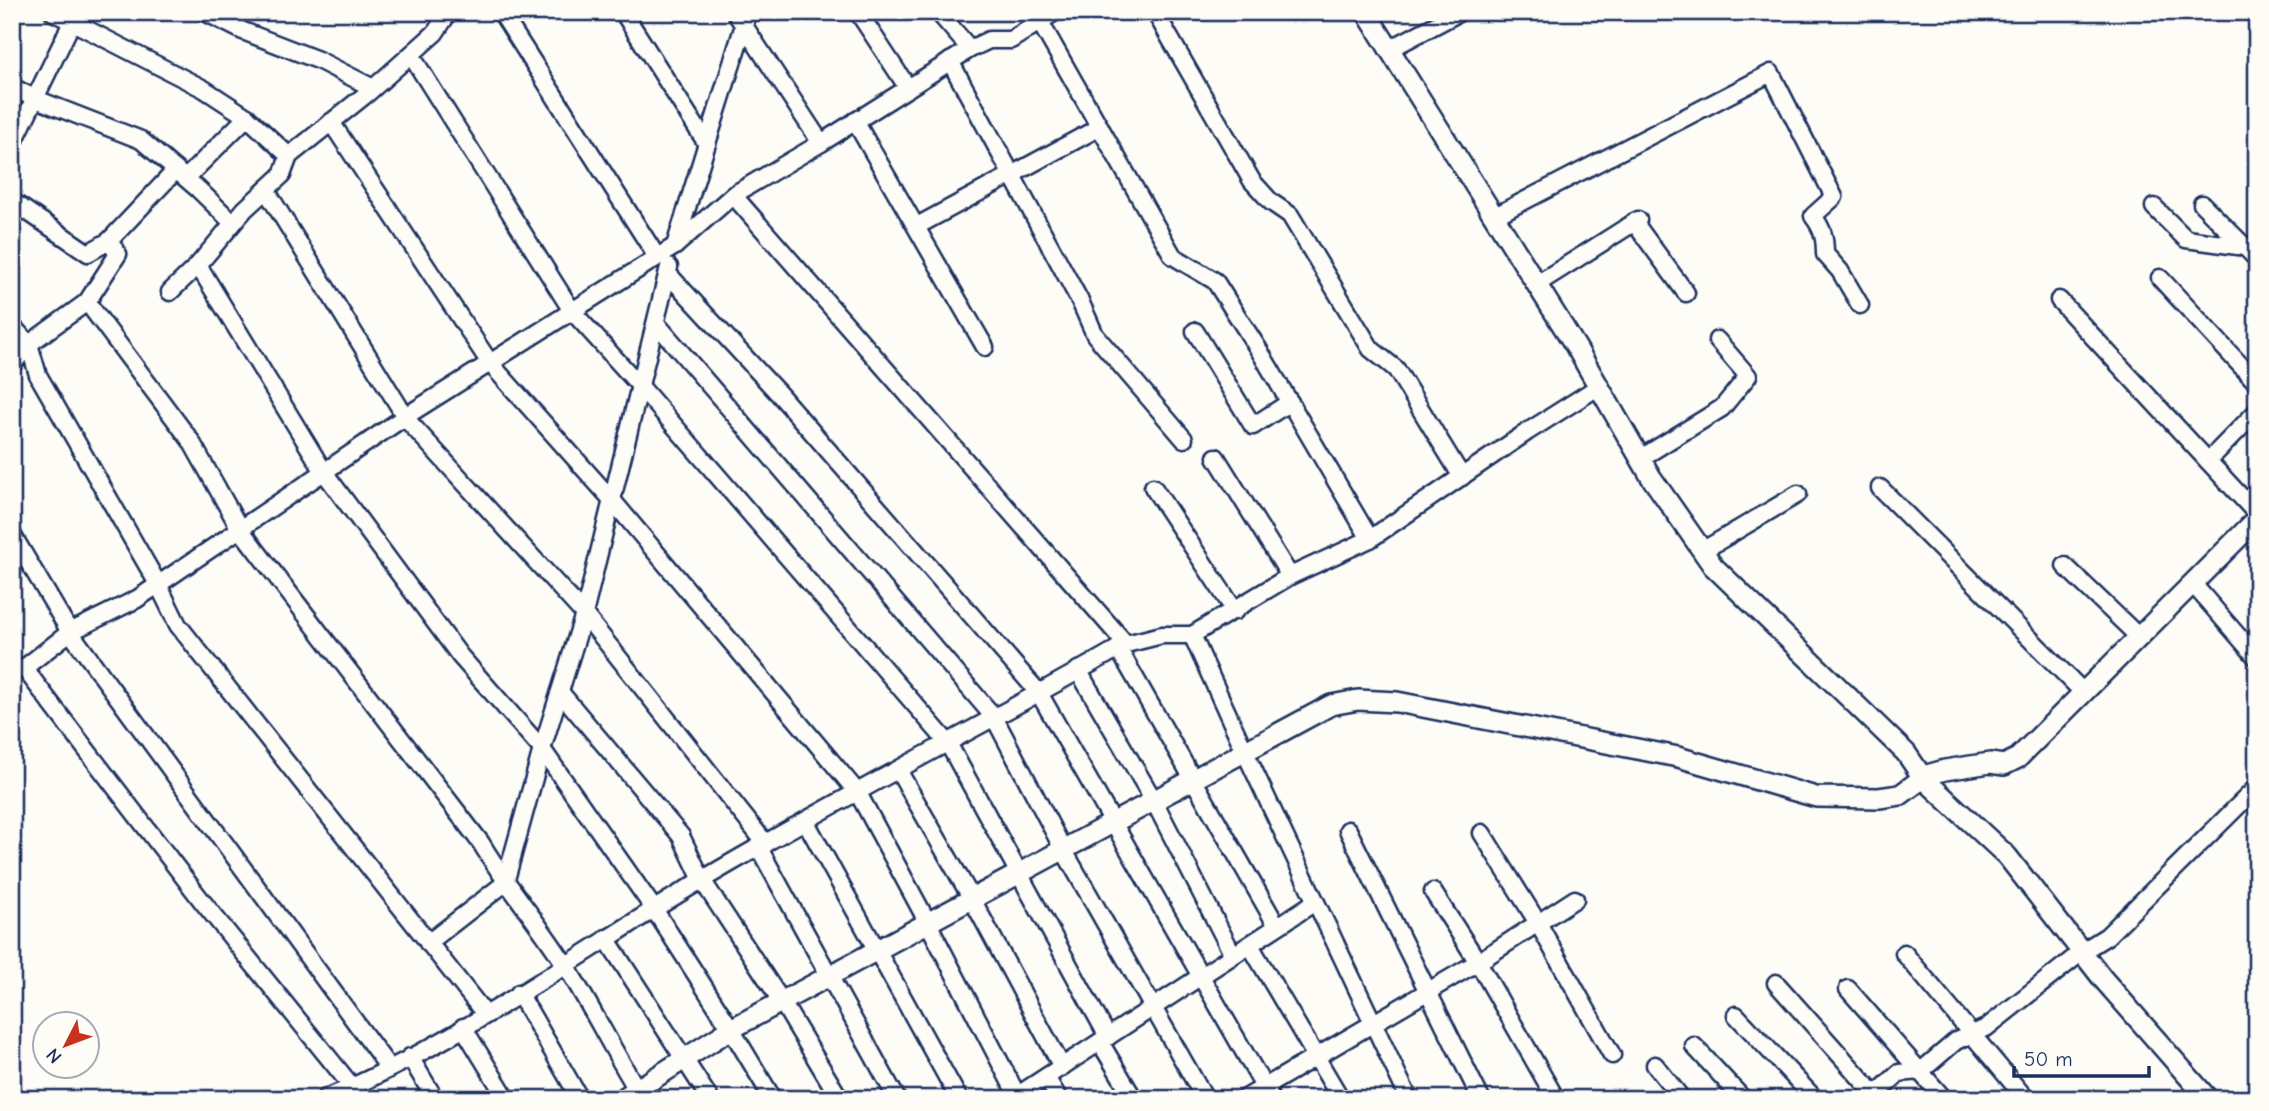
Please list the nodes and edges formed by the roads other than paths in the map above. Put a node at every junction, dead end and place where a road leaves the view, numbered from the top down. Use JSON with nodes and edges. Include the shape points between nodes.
{"nodes":[{"id":1,"x":53,"y":12,"type":"edge"},
{"id":2,"x":205,"y":12,"type":"edge"},
{"id":3,"x":449,"y":12,"type":"edge"},
{"id":4,"x":501,"y":12,"type":"edge"},
{"id":5,"x":623,"y":12,"type":"edge"},
{"id":6,"x":858,"y":12,"type":"edge"},
{"id":7,"x":938,"y":12,"type":"edge"},
{"id":8,"x":1055,"y":12,"type":"edge"},
{"id":9,"x":1155,"y":12,"type":"edge"},
{"id":10,"x":1366,"y":12,"type":"edge"},
{"id":11,"x":1460,"y":12,"type":"edge"},
{"id":12,"x":75,"y":17,"type":"edge"},
{"id":13,"x":742,"y":17,"type":"edge"},
{"id":14,"x":1040,"y":22,"type":"junction"},
{"id":15,"x":970,"y":49,"type":"junction"},
{"id":16,"x":1388,"y":50,"type":"junction"},
{"id":17,"x":411,"y":55,"type":"junction"},
{"id":18,"x":950,"y":61,"type":"junction"},
{"id":19,"x":12,"y":87,"type":"edge"},
{"id":20,"x":373,"y":88,"type":"junction"},
{"id":21,"x":908,"y":88,"type":"junction"},
{"id":22,"x":36,"y":99,"type":"junction"},
{"id":23,"x":247,"y":117,"type":"junction"},
{"id":24,"x":855,"y":121,"type":"junction"},
{"id":25,"x":331,"y":122,"type":"junction"},
{"id":26,"x":1100,"y":127,"type":"junction"},
{"id":27,"x":821,"y":143,"type":"junction"},
{"id":28,"x":706,"y":144,"type":"junction"},
{"id":29,"x":12,"y":146,"type":"edge"},
{"id":30,"x":289,"y":156,"type":"junction"},
{"id":31,"x":181,"y":174,"type":"junction"},
{"id":32,"x":1012,"y":175,"type":"junction"},
{"id":33,"x":266,"y":190,"type":"junction"},
{"id":34,"x":733,"y":195,"type":"junction"},
{"id":35,"x":12,"y":201,"type":"edge"},
{"id":36,"x":2202,"y":204,"type":"dead end"},
{"id":37,"x":2154,"y":208,"type":"dead end"},
{"id":38,"x":1495,"y":216,"type":"junction"},
{"id":39,"x":233,"y":223,"type":"junction"},
{"id":40,"x":917,"y":226,"type":"junction"},
{"id":41,"x":109,"y":241,"type":"junction"},
{"id":42,"x":2251,"y":245,"type":"edge"},
{"id":43,"x":675,"y":246,"type":"junction"},
{"id":44,"x":657,"y":257,"type":"junction"},
{"id":45,"x":2257,"y":259,"type":"edge"},
{"id":46,"x":198,"y":265,"type":"junction"},
{"id":47,"x":668,"y":274,"type":"junction"},
{"id":48,"x":2160,"y":278,"type":"dead end"},
{"id":49,"x":1537,"y":284,"type":"junction"},
{"id":50,"x":170,"y":292,"type":"dead end"},
{"id":51,"x":1686,"y":293,"type":"dead end"},
{"id":52,"x":2059,"y":300,"type":"dead end"},
{"id":53,"x":87,"y":302,"type":"junction"},
{"id":54,"x":1860,"y":306,"type":"dead end"},
{"id":55,"x":572,"y":311,"type":"junction"},
{"id":56,"x":656,"y":323,"type":"junction"},
{"id":57,"x":12,"y":326,"type":"edge"},
{"id":58,"x":1195,"y":331,"type":"dead end"},
{"id":59,"x":1717,"y":340,"type":"dead end"},
{"id":60,"x":29,"y":344,"type":"junction"},
{"id":61,"x":985,"y":347,"type":"dead end"},
{"id":62,"x":490,"y":363,"type":"junction"},
{"id":63,"x":12,"y":365,"type":"edge"},
{"id":64,"x":2257,"y":383,"type":"edge"},
{"id":65,"x":640,"y":386,"type":"junction"},
{"id":66,"x":1598,"y":387,"type":"junction"},
{"id":67,"x":1290,"y":402,"type":"junction"},
{"id":68,"x":2257,"y":411,"type":"edge"},
{"id":69,"x":406,"y":416,"type":"junction"},
{"id":70,"x":1184,"y":439,"type":"dead end"},
{"id":71,"x":1216,"y":457,"type":"dead end"},
{"id":72,"x":1641,"y":458,"type":"junction"},
{"id":73,"x":2208,"y":461,"type":"junction"},
{"id":74,"x":324,"y":472,"type":"junction"},
{"id":75,"x":1462,"y":477,"type":"junction"},
{"id":76,"x":1153,"y":486,"type":"dead end"},
{"id":77,"x":1880,"y":488,"type":"dead end"},
{"id":78,"x":1798,"y":494,"type":"dead end"},
{"id":79,"x":612,"y":500,"type":"junction"},
{"id":80,"x":2257,"y":514,"type":"edge"},
{"id":81,"x":2257,"y":519,"type":"edge"},
{"id":82,"x":240,"y":529,"type":"junction"},
{"id":83,"x":12,"y":534,"type":"edge"},
{"id":84,"x":1370,"y":539,"type":"junction"},
{"id":85,"x":1702,"y":551,"type":"junction"},
{"id":86,"x":2065,"y":566,"type":"dead end"},
{"id":87,"x":1290,"y":576,"type":"junction"},
{"id":88,"x":159,"y":584,"type":"junction"},
{"id":89,"x":2193,"y":584,"type":"junction"},
{"id":90,"x":1235,"y":611,"type":"junction"},
{"id":91,"x":584,"y":614,"type":"junction"},
{"id":92,"x":70,"y":632,"type":"junction"},
{"id":93,"x":1192,"y":635,"type":"junction"},
{"id":94,"x":2140,"y":638,"type":"junction"},
{"id":95,"x":1122,"y":646,"type":"junction"},
{"id":96,"x":2257,"y":658,"type":"edge"},
{"id":97,"x":1078,"y":670,"type":"junction"},
{"id":98,"x":560,"y":692,"type":"junction"},
{"id":99,"x":2083,"y":692,"type":"junction"},
{"id":100,"x":1039,"y":693,"type":"junction"},
{"id":101,"x":995,"y":717,"type":"junction"},
{"id":102,"x":948,"y":743,"type":"junction"},
{"id":103,"x":542,"y":750,"type":"junction"},
{"id":104,"x":1245,"y":752,"type":"junction"},
{"id":105,"x":898,"y":771,"type":"junction"},
{"id":106,"x":1923,"y":778,"type":"junction"},
{"id":107,"x":1194,"y":779,"type":"junction"},
{"id":108,"x":2257,"y":787,"type":"edge"},
{"id":109,"x":858,"y":793,"type":"junction"},
{"id":110,"x":1154,"y":801,"type":"junction"},
{"id":111,"x":806,"y":822,"type":"junction"},
{"id":112,"x":1113,"y":823,"type":"junction"},
{"id":113,"x":1348,"y":830,"type":"dead end"},
{"id":114,"x":1482,"y":833,"type":"dead end"},
{"id":115,"x":763,"y":846,"type":"junction"},
{"id":116,"x":1063,"y":849,"type":"junction"},
{"id":117,"x":1020,"y":873,"type":"junction"},
{"id":118,"x":702,"y":880,"type":"junction"},
{"id":119,"x":505,"y":883,"type":"junction"},
{"id":120,"x":1433,"y":892,"type":"dead end"},
{"id":121,"x":972,"y":899,"type":"junction"},
{"id":122,"x":1575,"y":899,"type":"dead end"},
{"id":123,"x":1315,"y":902,"type":"junction"},
{"id":124,"x":654,"y":909,"type":"junction"},
{"id":125,"x":928,"y":923,"type":"junction"},
{"id":126,"x":1538,"y":923,"type":"junction"},
{"id":127,"x":1278,"y":926,"type":"junction"},
{"id":128,"x":606,"y":938,"type":"junction"},
{"id":129,"x":428,"y":943,"type":"junction"},
{"id":130,"x":1250,"y":944,"type":"junction"},
{"id":131,"x":876,"y":950,"type":"junction"},
{"id":132,"x":2083,"y":951,"type":"junction"},
{"id":133,"x":1904,"y":953,"type":"dead end"},
{"id":134,"x":1233,"y":955,"type":"junction"},
{"id":135,"x":1478,"y":962,"type":"junction"},
{"id":136,"x":565,"y":964,"type":"junction"},
{"id":137,"x":1202,"y":975,"type":"junction"},
{"id":138,"x":828,"y":976,"type":"junction"},
{"id":139,"x":1776,"y":983,"type":"dead end"},
{"id":140,"x":1848,"y":989,"type":"dead end"},
{"id":141,"x":1428,"y":990,"type":"junction"},
{"id":142,"x":519,"y":993,"type":"junction"},
{"id":143,"x":782,"y":1002,"type":"junction"},
{"id":144,"x":1152,"y":1008,"type":"junction"},
{"id":145,"x":485,"y":1014,"type":"junction"},
{"id":146,"x":1736,"y":1015,"type":"dead end"},
{"id":147,"x":1372,"y":1023,"type":"junction"},
{"id":148,"x":463,"y":1027,"type":"junction"},
{"id":149,"x":732,"y":1028,"type":"junction"},
{"id":150,"x":1971,"y":1034,"type":"junction"},
{"id":151,"x":1104,"y":1040,"type":"junction"},
{"id":152,"x":1694,"y":1046,"type":"dead end"},
{"id":153,"x":1612,"y":1055,"type":"dead end"},
{"id":154,"x":1316,"y":1056,"type":"junction"},
{"id":155,"x":410,"y":1057,"type":"junction"},
{"id":156,"x":685,"y":1058,"type":"junction"},
{"id":157,"x":1655,"y":1065,"type":"dead end"},
{"id":158,"x":1062,"y":1067,"type":"junction"},
{"id":159,"x":389,"y":1068,"type":"junction"},
{"id":160,"x":1921,"y":1071,"type":"junction"},
{"id":161,"x":1046,"y":1077,"type":"junction"},
{"id":162,"x":358,"y":1093,"type":"edge"},
{"id":163,"x":1268,"y":1093,"type":"edge"},
{"id":164,"x":634,"y":1096,"type":"edge"},
{"id":165,"x":1014,"y":1097,"type":"edge"},
{"id":166,"x":1875,"y":1098,"type":"edge"},
{"id":167,"x":324,"y":1099,"type":"edge"},
{"id":168,"x":435,"y":1099,"type":"edge"},
{"id":169,"x":507,"y":1099,"type":"edge"},
{"id":170,"x":580,"y":1099,"type":"edge"},
{"id":171,"x":710,"y":1099,"type":"edge"},
{"id":172,"x":773,"y":1099,"type":"edge"},
{"id":173,"x":840,"y":1099,"type":"edge"},
{"id":174,"x":897,"y":1099,"type":"edge"},
{"id":175,"x":959,"y":1099,"type":"edge"},
{"id":176,"x":1059,"y":1099,"type":"edge"},
{"id":177,"x":1134,"y":1099,"type":"edge"},
{"id":178,"x":1205,"y":1099,"type":"edge"},
{"id":179,"x":1244,"y":1099,"type":"edge"},
{"id":180,"x":1341,"y":1099,"type":"edge"},
{"id":181,"x":1409,"y":1099,"type":"edge"},
{"id":182,"x":1481,"y":1099,"type":"edge"},
{"id":183,"x":1556,"y":1099,"type":"edge"},
{"id":184,"x":1682,"y":1099,"type":"edge"},
{"id":185,"x":1743,"y":1099,"type":"edge"},
{"id":186,"x":1815,"y":1099,"type":"edge"},
{"id":187,"x":1944,"y":1099,"type":"edge"},
{"id":188,"x":2026,"y":1099,"type":"edge"},
{"id":189,"x":2208,"y":1099,"type":"edge"}],
"edges":[{"from":1,"to":12,"type":"street"},
{"from":2,"to":20,"type":"street"},
{"from":3,"to":17,"type":"street"},
{"from":4,"to":44,"type":"street"},
{"from":5,"to":28,"type":"street"},
{"from":6,"to":21,"type":"street"},
{"from":7,"to":15,"type":"street"},
{"from":8,"to":14,"type":"street"},
{"from":9,"to":75,"type":"street","via":[[1252,181],[1290,215],[1371,349],[1396,369]]},
{"from":10,"to":16,"type":"street"},
{"from":11,"to":16,"type":"street"},
{"from":12,"to":22,"type":"street"},
{"from":12,"to":23,"type":"street"},
{"from":13,"to":27,"type":"street"},
{"from":13,"to":28,"type":"street"},
{"from":14,"to":15,"type":"street","via":[[1011,40],[989,40]]},
{"from":14,"to":26,"type":"street"},
{"from":15,"to":18,"type":"street"},
{"from":16,"to":38,"type":"street"},
{"from":17,"to":20,"type":"street"},
{"from":17,"to":55,"type":"street"},
{"from":18,"to":21,"type":"street"},
{"from":18,"to":32,"type":"street"},
{"from":19,"to":22,"type":"street"},
{"from":20,"to":25,"type":"street"},
{"from":21,"to":24,"type":"street"},
{"from":22,"to":29,"type":"street"},
{"from":22,"to":31,"type":"street","via":[[141,140]]},
{"from":23,"to":30,"type":"street"},
{"from":23,"to":31,"type":"street"},
{"from":24,"to":27,"type":"street"},
{"from":24,"to":40,"type":"street"},
{"from":25,"to":30,"type":"street"},
{"from":25,"to":62,"type":"street"},
{"from":26,"to":32,"type":"street"},
{"from":26,"to":67,"type":"street","via":[[1173,256],[1215,281]]},
{"from":27,"to":34,"type":"street"},
{"from":28,"to":43,"type":"street"},
{"from":30,"to":33,"type":"street","via":[[282,176]]},
{"from":31,"to":39,"type":"street"},
{"from":31,"to":41,"type":"street"},
{"from":32,"to":40,"type":"street"},
{"from":32,"to":70,"type":"street","via":[[1095,335]]},
{"from":33,"to":39,"type":"street"},
{"from":33,"to":69,"type":"street"},
{"from":34,"to":43,"type":"street"},
{"from":34,"to":95,"type":"street"},
{"from":35,"to":41,"type":"street","via":[[88,253]]},
{"from":36,"to":42,"type":"street"},
{"from":37,"to":42,"type":"street","via":[[2186,239]]},
{"from":38,"to":49,"type":"street"},
{"from":38,"to":54,"type":"street","via":[[1771,73],[1834,197],[1813,216],[1822,228],[1825,254]]},
{"from":39,"to":46,"type":"street"},
{"from":40,"to":61,"type":"street"},
{"from":41,"to":53,"type":"street","via":[[118,254]]},
{"from":42,"to":45,"type":"street"},
{"from":43,"to":44,"type":"street"},
{"from":43,"to":47,"type":"street"},
{"from":44,"to":55,"type":"street"},
{"from":46,"to":50,"type":"street"},
{"from":46,"to":74,"type":"street"},
{"from":47,"to":56,"type":"street"},
{"from":47,"to":100,"type":"street","via":[[779,394]]},
{"from":48,"to":64,"type":"street"},
{"from":49,"to":51,"type":"street","via":[[1636,221]]},
{"from":49,"to":66,"type":"street"},
{"from":52,"to":73,"type":"street"},
{"from":53,"to":60,"type":"street"},
{"from":53,"to":82,"type":"street","via":[[191,441]]},
{"from":55,"to":62,"type":"street"},
{"from":55,"to":65,"type":"street"},
{"from":56,"to":65,"type":"street"},
{"from":56,"to":101,"type":"street"},
{"from":57,"to":60,"type":"street"},
{"from":58,"to":67,"type":"street","via":[[1253,426]]},
{"from":59,"to":72,"type":"street","via":[[1748,376],[1722,408]]},
{"from":60,"to":63,"type":"street"},
{"from":60,"to":88,"type":"street","via":[[38,375]]},
{"from":62,"to":69,"type":"street"},
{"from":62,"to":79,"type":"street"},
{"from":65,"to":79,"type":"street"},
{"from":65,"to":102,"type":"street"},
{"from":66,"to":72,"type":"street"},
{"from":66,"to":75,"type":"street"},
{"from":67,"to":84,"type":"street"},
{"from":68,"to":73,"type":"street"},
{"from":69,"to":74,"type":"street"},
{"from":69,"to":91,"type":"street"},
{"from":71,"to":87,"type":"street"},
{"from":72,"to":85,"type":"street"},
{"from":73,"to":80,"type":"street"},
{"from":74,"to":82,"type":"street"},
{"from":74,"to":103,"type":"street","via":[[460,656]]},
{"from":75,"to":84,"type":"street"},
{"from":76,"to":90,"type":"street"},
{"from":77,"to":99,"type":"street"},
{"from":78,"to":85,"type":"street"},
{"from":79,"to":91,"type":"street"},
{"from":79,"to":109,"type":"street"},
{"from":81,"to":89,"type":"street"},
{"from":82,"to":88,"type":"street"},
{"from":82,"to":119,"type":"street","via":[[481,843]]},
{"from":83,"to":92,"type":"street"},
{"from":84,"to":87,"type":"street"},
{"from":85,"to":106,"type":"street","via":[[1906,753]]},
{"from":86,"to":94,"type":"street"},
{"from":87,"to":90,"type":"street"},
{"from":88,"to":92,"type":"street"},
{"from":88,"to":129,"type":"street","via":[[178,625]]},
{"from":89,"to":94,"type":"street"},
{"from":89,"to":96,"type":"street"},
{"from":90,"to":93,"type":"street"},
{"from":91,"to":98,"type":"street"},
{"from":91,"to":115,"type":"street"},
{"from":92,"to":159,"type":"street"},
{"from":92,"to":162,"type":"street","via":[[24,668],[202,901]]},
{"from":93,"to":95,"type":"street","via":[[1162,635]]},
{"from":93,"to":104,"type":"street"},
{"from":94,"to":99,"type":"street"},
{"from":95,"to":97,"type":"street"},
{"from":95,"to":107,"type":"street"},
{"from":97,"to":100,"type":"street"},
{"from":97,"to":110,"type":"street"},
{"from":98,"to":103,"type":"street"},
{"from":98,"to":118,"type":"street","via":[[681,836]]},
{"from":99,"to":106,"type":"street","via":[[2011,762],[1945,770]]},
{"from":100,"to":101,"type":"street"},
{"from":100,"to":112,"type":"street"},
{"from":101,"to":102,"type":"street"},
{"from":101,"to":116,"type":"street"},
{"from":102,"to":105,"type":"street"},
{"from":102,"to":117,"type":"street"},
{"from":103,"to":119,"type":"street"},
{"from":103,"to":124,"type":"street"},
{"from":104,"to":106,"type":"street","via":[[1331,705],[1358,700],[1397,702],[1678,757],[1816,797],[1900,795]]},
{"from":104,"to":107,"type":"street"},
{"from":104,"to":123,"type":"street"},
{"from":105,"to":109,"type":"street"},
{"from":105,"to":121,"type":"street"},
{"from":106,"to":132,"type":"street","via":[[2007,856]]},
{"from":107,"to":110,"type":"street"},
{"from":107,"to":127,"type":"street"},
{"from":108,"to":132,"type":"street","via":[[2106,936]]},
{"from":109,"to":111,"type":"street"},
{"from":109,"to":125,"type":"street"},
{"from":110,"to":112,"type":"street"},
{"from":110,"to":134,"type":"street"},
{"from":111,"to":115,"type":"street"},
{"from":111,"to":131,"type":"street"},
{"from":112,"to":116,"type":"street"},
{"from":112,"to":137,"type":"street"},
{"from":113,"to":141,"type":"street"},
{"from":114,"to":126,"type":"street"},
{"from":115,"to":118,"type":"street"},
{"from":115,"to":138,"type":"street"},
{"from":116,"to":117,"type":"street"},
{"from":116,"to":144,"type":"street"},
{"from":117,"to":121,"type":"street"},
{"from":117,"to":151,"type":"street"},
{"from":118,"to":124,"type":"street"},
{"from":118,"to":143,"type":"street"},
{"from":119,"to":129,"type":"street"},
{"from":119,"to":136,"type":"street"},
{"from":120,"to":135,"type":"street"},
{"from":121,"to":125,"type":"street"},
{"from":121,"to":158,"type":"street"},
{"from":122,"to":126,"type":"street"},
{"from":123,"to":127,"type":"street"},
{"from":123,"to":147,"type":"street"},
{"from":124,"to":128,"type":"street"},
{"from":124,"to":149,"type":"street"},
{"from":125,"to":131,"type":"street"},
{"from":125,"to":165,"type":"street"},
{"from":126,"to":135,"type":"street"},
{"from":126,"to":153,"type":"street"},
{"from":127,"to":130,"type":"street"},
{"from":128,"to":136,"type":"street"},
{"from":128,"to":156,"type":"street"},
{"from":129,"to":145,"type":"street"},
{"from":130,"to":134,"type":"street"},
{"from":130,"to":154,"type":"street"},
{"from":131,"to":138,"type":"street"},
{"from":131,"to":175,"type":"street"},
{"from":132,"to":150,"type":"street","via":[[1986,1028]]},
{"from":132,"to":189,"type":"street"},
{"from":133,"to":150,"type":"street"},
{"from":134,"to":137,"type":"street"},
{"from":135,"to":141,"type":"street"},
{"from":135,"to":183,"type":"street"},
{"from":136,"to":142,"type":"street"},
{"from":136,"to":164,"type":"street"},
{"from":137,"to":144,"type":"street"},
{"from":137,"to":163,"type":"street"},
{"from":138,"to":143,"type":"street"},
{"from":138,"to":174,"type":"street"},
{"from":139,"to":166,"type":"street"},
{"from":140,"to":160,"type":"street"},
{"from":141,"to":147,"type":"street"},
{"from":141,"to":182,"type":"street"},
{"from":142,"to":145,"type":"street"},
{"from":142,"to":170,"type":"street"},
{"from":143,"to":149,"type":"street"},
{"from":143,"to":173,"type":"street"},
{"from":144,"to":151,"type":"street"},
{"from":144,"to":178,"type":"street"},
{"from":145,"to":148,"type":"street"},
{"from":146,"to":186,"type":"street"},
{"from":147,"to":154,"type":"street"},
{"from":147,"to":181,"type":"street"},
{"from":148,"to":155,"type":"street"},
{"from":148,"to":169,"type":"street"},
{"from":149,"to":156,"type":"street"},
{"from":149,"to":172,"type":"street"},
{"from":150,"to":160,"type":"street"},
{"from":150,"to":188,"type":"street"},
{"from":151,"to":158,"type":"street"},
{"from":151,"to":177,"type":"street"},
{"from":152,"to":185,"type":"street"},
{"from":154,"to":163,"type":"street"},
{"from":154,"to":180,"type":"street"},
{"from":155,"to":159,"type":"street"},
{"from":155,"to":168,"type":"street"},
{"from":156,"to":164,"type":"street"},
{"from":156,"to":171,"type":"street"},
{"from":157,"to":184,"type":"street"},
{"from":158,"to":161,"type":"street"},
{"from":159,"to":162,"type":"street"},
{"from":160,"to":166,"type":"street","via":[[1899,1073]]},
{"from":160,"to":187,"type":"street"},
{"from":161,"to":165,"type":"street"},
{"from":161,"to":176,"type":"street"},
{"from":162,"to":167,"type":"street"},
{"from":163,"to":179,"type":"street"}]}
